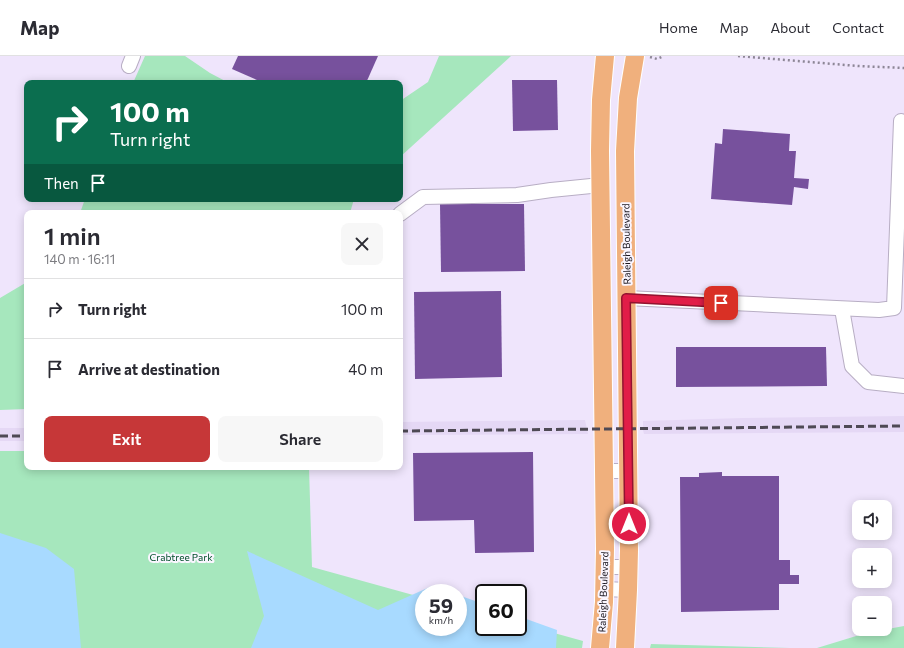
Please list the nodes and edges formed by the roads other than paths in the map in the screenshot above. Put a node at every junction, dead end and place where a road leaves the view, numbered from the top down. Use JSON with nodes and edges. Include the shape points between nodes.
{"nodes":[{"id":1,"x":605,"y":56,"type":"edge"},
{"id":2,"x":635,"y":56,"type":"edge"},
{"id":3,"x":901,"y":121,"type":"dead end"},
{"id":4,"x":601,"y":185,"type":"junction"},
{"id":5,"x":403,"y":212,"type":"edge"},
{"id":6,"x":626,"y":298,"type":"junction"},
{"id":7,"x":842,"y":309,"type":"junction"},
{"id":8,"x":904,"y":386,"type":"edge"},
{"id":9,"x":604,"y":471,"type":"junction"},
{"id":10,"x":628,"y":471,"type":"junction"},
{"id":11,"x":605,"y":567,"type":"junction"},
{"id":12,"x":629,"y":567,"type":"junction"},
{"id":13,"x":604,"y":589,"type":"junction"},
{"id":14,"x":628,"y":590,"type":"junction"},
{"id":15,"x":600,"y":648,"type":"edge"},
{"id":16,"x":625,"y":648,"type":"edge"}],
"edges":[{"from":1,"to":4,"type":"main road","name":"Raleigh Boulevard","via":[[601,100]]},
{"from":2,"to":6,"type":"main road","name":"Raleigh Boulevard","via":[[626,124]]},
{"from":3,"to":7,"type":"lane","via":[[894,308]]},
{"from":4,"to":5,"type":"lane","via":[[517,195],[423,198]]},
{"from":4,"to":9,"type":"main road","name":"Raleigh Boulevard"},
{"from":6,"to":7,"type":"lane"},
{"from":6,"to":10,"type":"main road","name":"Raleigh Boulevard"},
{"from":7,"to":8,"type":"lane","via":[[852,366],[868,382]]},
{"from":9,"to":10,"type":"lane"},
{"from":9,"to":11,"type":"main road","name":"Raleigh Boulevard"},
{"from":10,"to":12,"type":"main road","name":"Raleigh Boulevard"},
{"from":11,"to":12,"type":"lane"},
{"from":11,"to":13,"type":"main road","name":"Raleigh Boulevard"},
{"from":12,"to":14,"type":"main road","name":"Raleigh Boulevard"},
{"from":13,"to":14,"type":"lane"},
{"from":13,"to":15,"type":"main road","name":"Raleigh Boulevard"},
{"from":14,"to":16,"type":"main road","name":"Raleigh Boulevard"}]}
